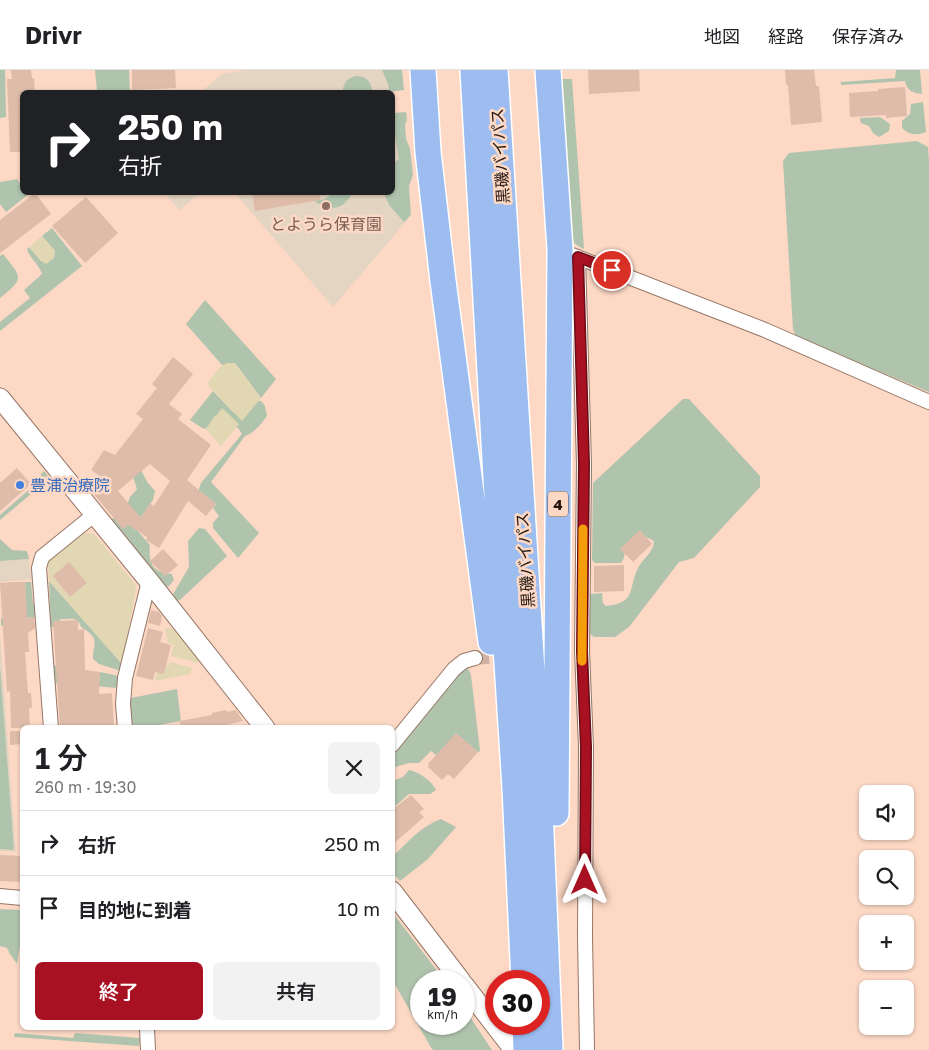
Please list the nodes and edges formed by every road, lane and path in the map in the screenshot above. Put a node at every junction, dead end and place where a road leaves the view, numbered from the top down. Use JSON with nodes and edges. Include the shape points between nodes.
{"nodes":[{"id":1,"x":423,"y":70,"type":"edge"},
{"id":2,"x":548,"y":70,"type":"edge"},
{"id":3,"x":484,"y":80,"type":"edge"},
{"id":4,"x":569,"y":253,"type":"junction"},
{"id":5,"x":0,"y":398,"type":"edge"},
{"id":6,"x":929,"y":402,"type":"edge"},
{"id":7,"x":95,"y":514,"type":"junction"},
{"id":8,"x":149,"y":581,"type":"junction"},
{"id":9,"x":475,"y":658,"type":"tunnel mouth"},
{"id":10,"x":51,"y":725,"type":"edge"},
{"id":11,"x":125,"y":725,"type":"edge"},
{"id":12,"x":263,"y":725,"type":"edge"},
{"id":13,"x":395,"y":741,"type":"edge"},
{"id":14,"x":515,"y":788,"type":"junction"},
{"id":15,"x":0,"y":896,"type":"edge"},
{"id":16,"x":395,"y":896,"type":"edge"},
{"id":17,"x":20,"y":898,"type":"edge"},
{"id":18,"x":546,"y":938,"type":"junction"},
{"id":19,"x":452,"y":970,"type":"edge"},
{"id":20,"x":523,"y":970,"type":"edge"},
{"id":21,"x":475,"y":999,"type":"edge"},
{"id":22,"x":147,"y":1030,"type":"edge"},
{"id":23,"x":525,"y":1035,"type":"edge"},
{"id":24,"x":148,"y":1050,"type":"edge"},
{"id":25,"x":514,"y":1050,"type":"edge"},
{"id":26,"x":526,"y":1050,"type":"edge"},
{"id":27,"x":550,"y":1050,"type":"edge"},
{"id":28,"x":587,"y":1050,"type":"edge"}],
"edges":[{"from":1,"to":14,"type":"highway","number":"4","via":[[428,152],[443,281],[485,602]]},
{"from":2,"to":4,"type":"highway","number":"4"},
{"from":3,"to":14,"type":"highway","name":"黒磯バイパス","number":"4","via":[[502,584]]},
{"from":3,"to":18,"type":"highway","name":"黒磯バイパス","number":"4","via":[[540,785]]},
{"from":4,"to":6,"type":"street","via":[[765,330]]},
{"from":4,"to":18,"type":"highway","number":"4","via":[[556,825]]},
{"from":4,"to":28,"type":"street","via":[[584,464],[575,652],[586,747]]},
{"from":5,"to":7,"type":"street"},
{"from":7,"to":8,"type":"street"},
{"from":7,"to":10,"type":"street","via":[[42,557],[39,568]]},
{"from":8,"to":11,"type":"street","via":[[125,678]]},
{"from":8,"to":12,"type":"street"},
{"from":9,"to":13,"type":"street","via":[[454,669]]},
{"from":14,"to":20,"type":"highway","name":"黒磯バイパス","number":"4"},
{"from":15,"to":17,"type":"street"},
{"from":16,"to":19,"type":"street"},
{"from":18,"to":27,"type":"highway","name":"黒磯バイパス","number":"4"},
{"from":21,"to":25,"type":"street"},
{"from":22,"to":24,"type":"street"},
{"from":23,"to":26,"type":"highway"}]}
